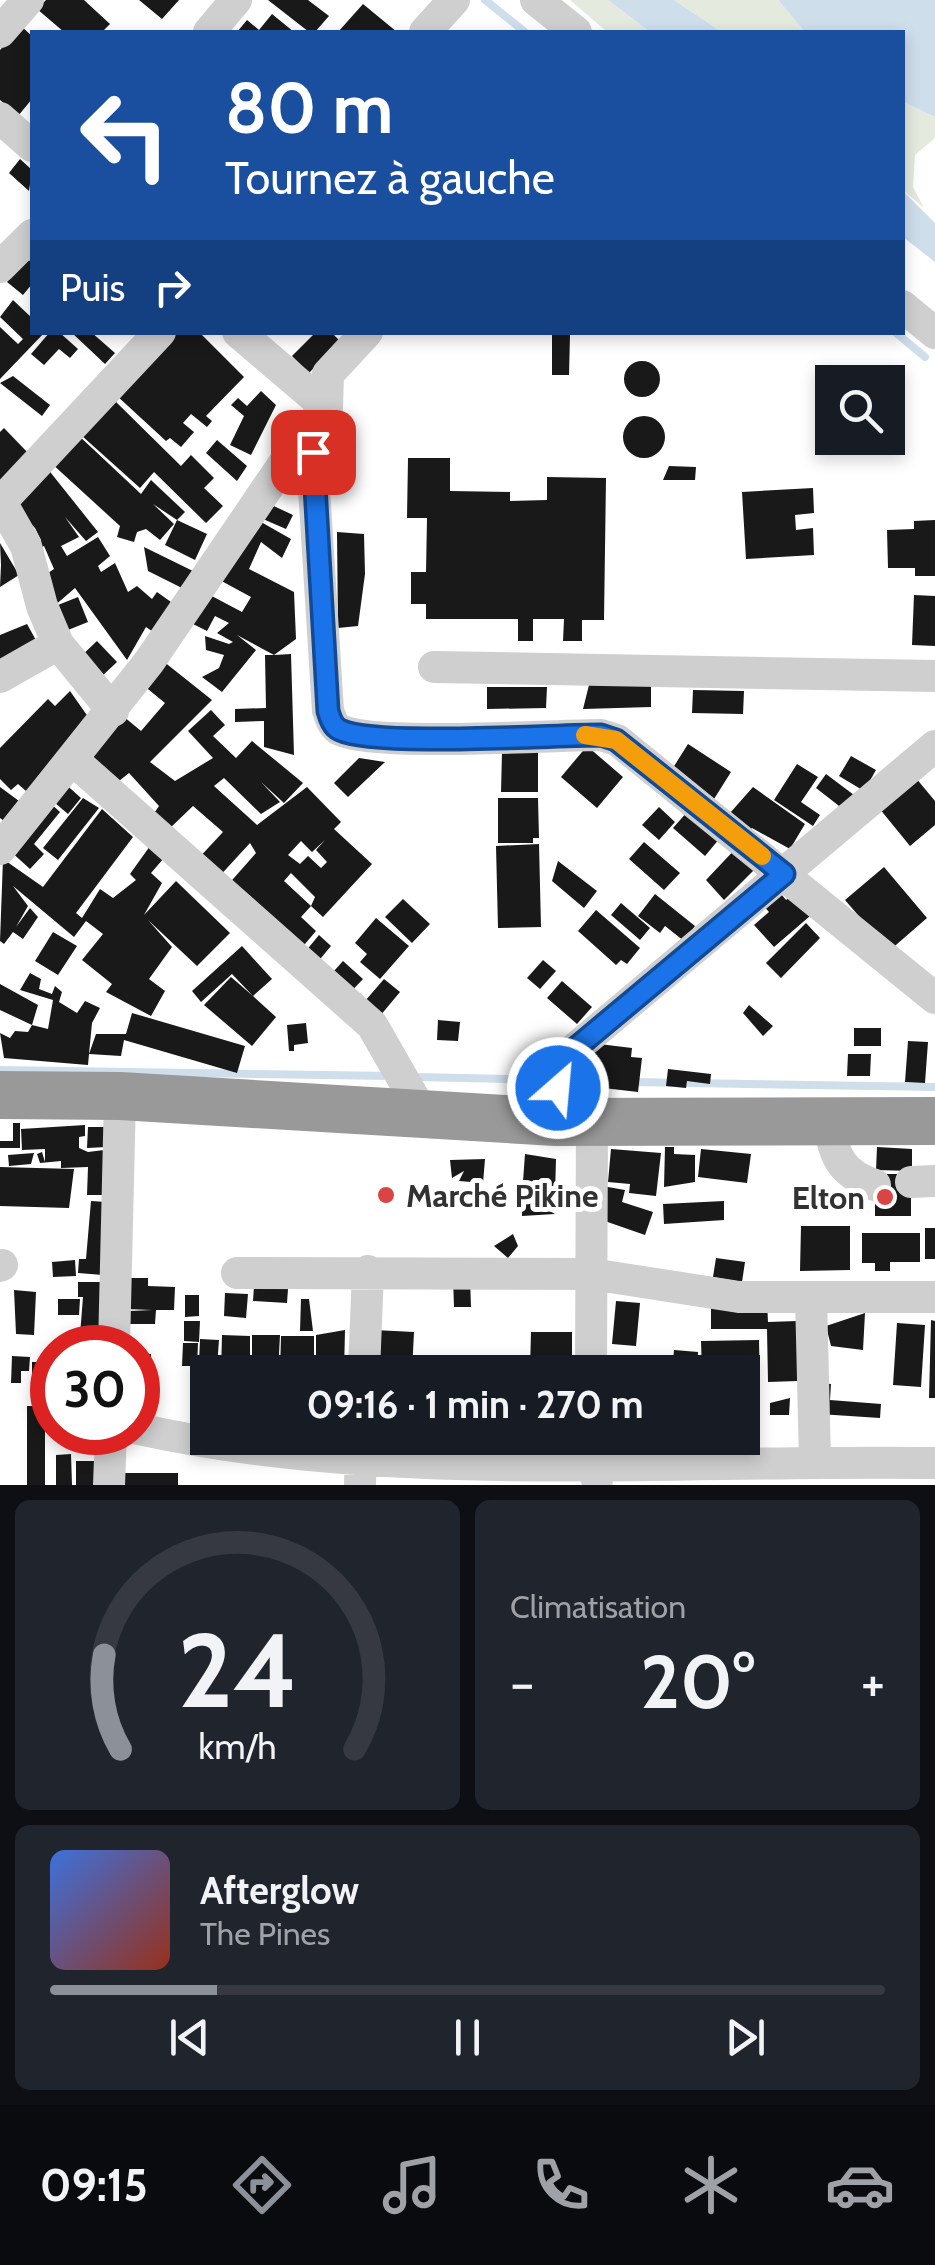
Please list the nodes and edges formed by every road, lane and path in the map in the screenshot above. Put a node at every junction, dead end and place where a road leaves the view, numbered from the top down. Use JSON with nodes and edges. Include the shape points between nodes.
{"nodes":[{"id":1,"x":28,"y":0,"type":"edge"},
{"id":2,"x":236,"y":0,"type":"edge"},
{"id":3,"x":454,"y":0,"type":"edge"},
{"id":4,"x":536,"y":0,"type":"edge"},
{"id":5,"x":212,"y":30,"type":"edge"},
{"id":6,"x":427,"y":30,"type":"edge"},
{"id":7,"x":574,"y":30,"type":"edge"},
{"id":8,"x":0,"y":32,"type":"edge"},
{"id":9,"x":0,"y":118,"type":"edge"},
{"id":10,"x":30,"y":144,"type":"edge"},
{"id":11,"x":30,"y":237,"type":"edge"},
{"id":12,"x":0,"y":267,"type":"edge"},
{"id":13,"x":905,"y":309,"type":"edge"},
{"id":14,"x":935,"y":334,"type":"edge"},
{"id":15,"x":157,"y":335,"type":"edge"},
{"id":16,"x":241,"y":335,"type":"edge"},
{"id":17,"x":364,"y":335,"type":"edge"},
{"id":18,"x":319,"y":417,"type":"junction"},
{"id":19,"x":1,"y":503,"type":"edge"},
{"id":20,"x":58,"y":644,"type":"junction"},
{"id":21,"x":434,"y":667,"type":"dead end"},
{"id":22,"x":935,"y":676,"type":"edge"},
{"id":23,"x":0,"y":677,"type":"edge"},
{"id":24,"x":113,"y":711,"type":"junction"},
{"id":25,"x":935,"y":746,"type":"edge"},
{"id":26,"x":72,"y":759,"type":"junction"},
{"id":27,"x":0,"y":849,"type":"edge"},
{"id":28,"x":784,"y":874,"type":"junction"},
{"id":29,"x":935,"y":998,"type":"edge"},
{"id":30,"x":0,"y":1095,"type":"edge"},
{"id":31,"x":120,"y":1096,"type":"junction"},
{"id":32,"x":422,"y":1114,"type":"junction"},
{"id":33,"x":935,"y":1121,"type":"edge"},
{"id":34,"x":574,"y":1122,"type":"junction"},
{"id":35,"x":829,"y":1122,"type":"junction"},
{"id":36,"x":875,"y":1185,"type":"dead end"},
{"id":37,"x":368,"y":1270,"type":"junction"},
{"id":38,"x":237,"y":1274,"type":"dead end"},
{"id":39,"x":592,"y":1274,"type":"junction"},
{"id":40,"x":811,"y":1297,"type":"junction"},
{"id":41,"x":935,"y":1297,"type":"edge"},
{"id":42,"x":115,"y":1325,"type":"edge"},
{"id":43,"x":365,"y":1355,"type":"edge"},
{"id":44,"x":591,"y":1355,"type":"edge"},
{"id":45,"x":160,"y":1436,"type":"edge"},
{"id":46,"x":111,"y":1455,"type":"edge"},
{"id":47,"x":361,"y":1455,"type":"edge"},
{"id":48,"x":595,"y":1455,"type":"edge"},
{"id":49,"x":815,"y":1461,"type":"junction"},
{"id":50,"x":935,"y":1462,"type":"edge"},
{"id":51,"x":360,"y":1480,"type":"edge"},
{"id":52,"x":597,"y":1480,"type":"junction"},
{"id":53,"x":110,"y":1485,"type":"edge"}],
"edges":[{"from":1,"to":8,"type":"street"},
{"from":2,"to":5,"type":"street"},
{"from":3,"to":6,"type":"street"},
{"from":4,"to":7,"type":"street"},
{"from":9,"to":10,"type":"street"},
{"from":11,"to":12,"type":"street"},
{"from":13,"to":14,"type":"street"},
{"from":15,"to":19,"type":"street"},
{"from":16,"to":18,"type":"street"},
{"from":17,"to":18,"type":"street","via":[[328,374]]},
{"from":18,"to":24,"type":"street"},
{"from":18,"to":28,"type":"street","via":[[333,724],[382,737],[601,735],[616,740]]},
{"from":19,"to":20,"type":"street","via":[[26,546]]},
{"from":20,"to":23,"type":"street"},
{"from":20,"to":24,"type":"street"},
{"from":21,"to":22,"type":"street"},
{"from":24,"to":26,"type":"street"},
{"from":25,"to":28,"type":"street"},
{"from":26,"to":27,"type":"street"},
{"from":26,"to":32,"type":"street","via":[[372,1026]]},
{"from":28,"to":29,"type":"street"},
{"from":28,"to":34,"type":"street","via":[[577,1047],[559,1074]]},
{"from":30,"to":31,"type":"highway"},
{"from":31,"to":32,"type":"highway"},
{"from":31,"to":42,"type":"street"},
{"from":32,"to":34,"type":"highway"},
{"from":33,"to":35,"type":"highway"},
{"from":34,"to":35,"type":"highway"},
{"from":34,"to":39,"type":"street"},
{"from":35,"to":36,"type":"street","via":[[840,1164]]},
{"from":37,"to":38,"type":"street"},
{"from":37,"to":39,"type":"street"},
{"from":37,"to":43,"type":"street"},
{"from":39,"to":40,"type":"street","via":[[739,1297]]},
{"from":39,"to":44,"type":"street"},
{"from":40,"to":41,"type":"street"},
{"from":40,"to":49,"type":"street"},
{"from":45,"to":51,"type":"street","via":[[211,1453]]},
{"from":46,"to":53,"type":"street"},
{"from":47,"to":51,"type":"street"},
{"from":48,"to":52,"type":"street"},
{"from":49,"to":50,"type":"street"},
{"from":49,"to":52,"type":"street"},
{"from":51,"to":52,"type":"street"}]}
